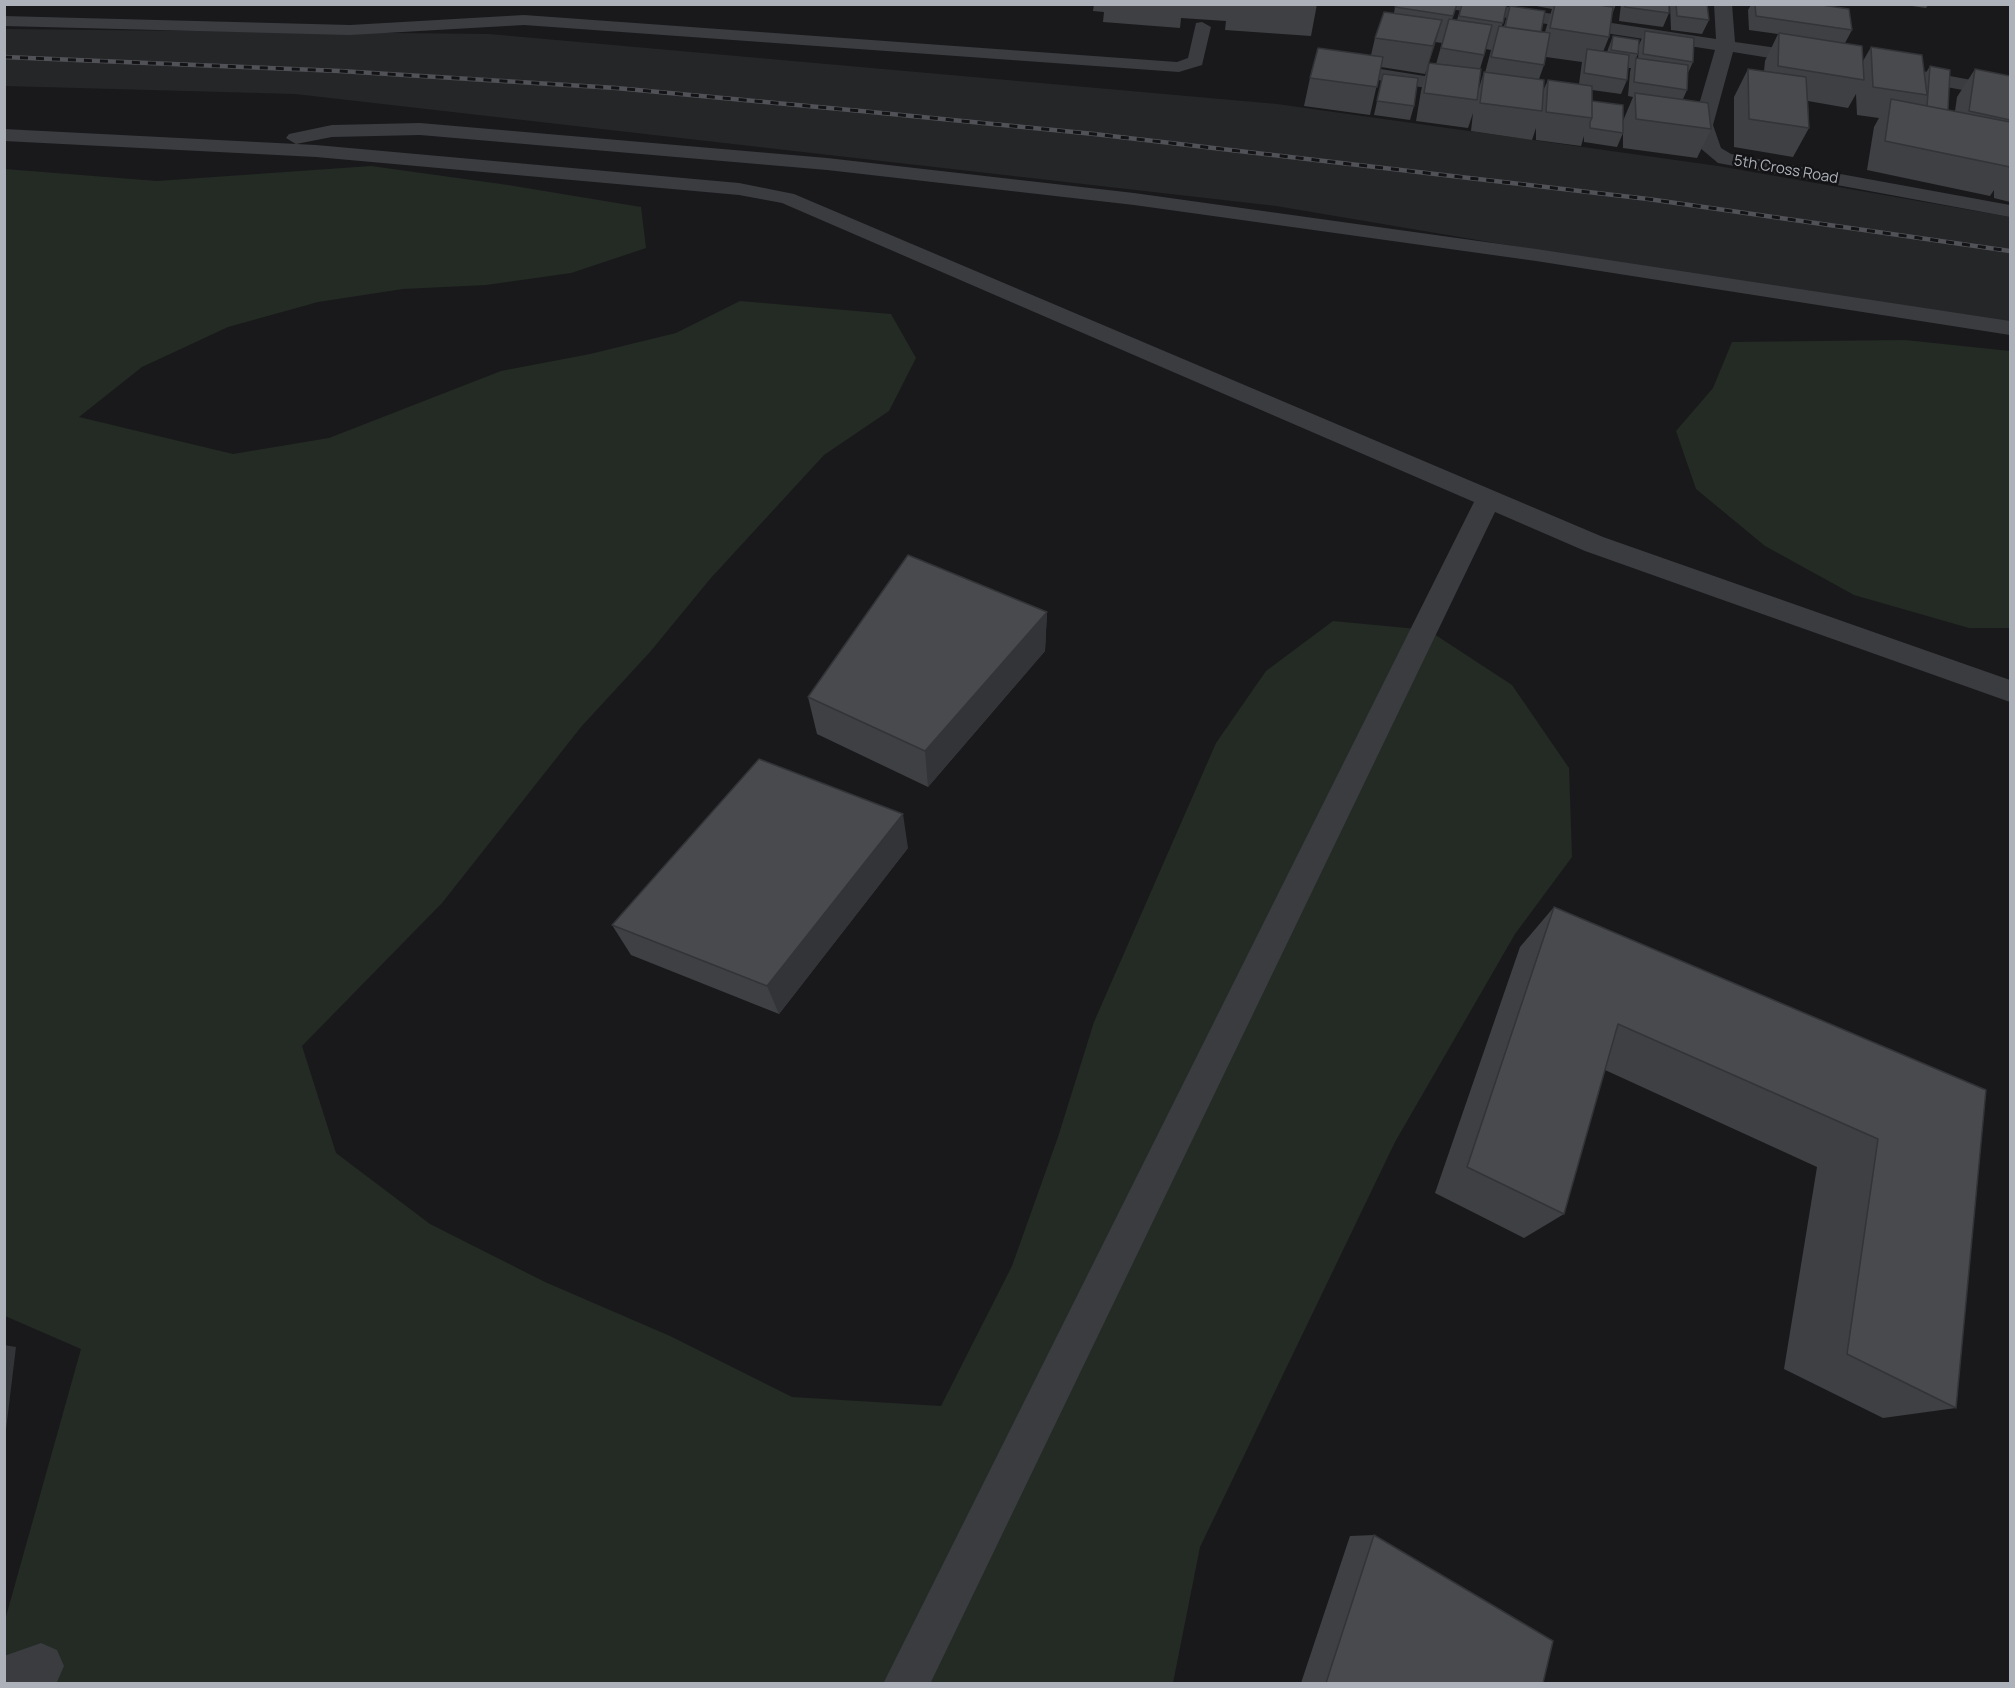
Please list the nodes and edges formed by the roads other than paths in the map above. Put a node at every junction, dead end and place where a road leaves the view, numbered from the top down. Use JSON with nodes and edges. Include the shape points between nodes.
{"nodes":[{"id":1,"x":1450,"y":4,"type":"edge"},
{"id":2,"x":1723,"y":4,"type":"edge"},
{"id":3,"x":4,"y":21,"type":"edge"},
{"id":4,"x":1202,"y":27,"type":"dead end"},
{"id":5,"x":1726,"y":45,"type":"junction"},
{"id":6,"x":1828,"y":62,"type":"edge"},
{"id":7,"x":1334,"y":68,"type":"edge"},
{"id":8,"x":1885,"y":71,"type":"edge"},
{"id":9,"x":1484,"y":91,"type":"edge"},
{"id":10,"x":2010,"y":93,"type":"edge"},
{"id":11,"x":1680,"y":122,"type":"edge"},
{"id":12,"x":1703,"y":125,"type":"junction"},
{"id":13,"x":4,"y":135,"type":"edge"},
{"id":14,"x":248,"y":147,"type":"junction"},
{"id":15,"x":2010,"y":211,"type":"edge"},
{"id":16,"x":2010,"y":328,"type":"edge"},
{"id":17,"x":1488,"y":499,"type":"junction"},
{"id":18,"x":2010,"y":691,"type":"edge"},
{"id":19,"x":906,"y":1683,"type":"edge"}],
"edges":[{"from":1,"to":5,"type":"street"},
{"from":2,"to":5,"type":"street"},
{"from":3,"to":4,"type":"lane","via":[[350,30],[524,20],[1179,67],[1196,61]]},
{"from":5,"to":6,"type":"street"},
{"from":5,"to":12,"type":"street"},
{"from":7,"to":9,"type":"street"},
{"from":8,"to":10,"type":"street"},
{"from":11,"to":12,"type":"street"},
{"from":12,"to":15,"type":"street","name":"5th Cross Road","via":[[1709,147],[1725,159]]},
{"from":13,"to":14,"type":"lane"},
{"from":14,"to":16,"type":"lane","via":[[332,131],[420,129],[827,164],[1134,199],[1536,255]]},
{"from":14,"to":17,"type":"lane","via":[[739,189],[787,198]]},
{"from":17,"to":18,"type":"lane","via":[[1594,544]]},
{"from":17,"to":19,"type":"lane"}]}
